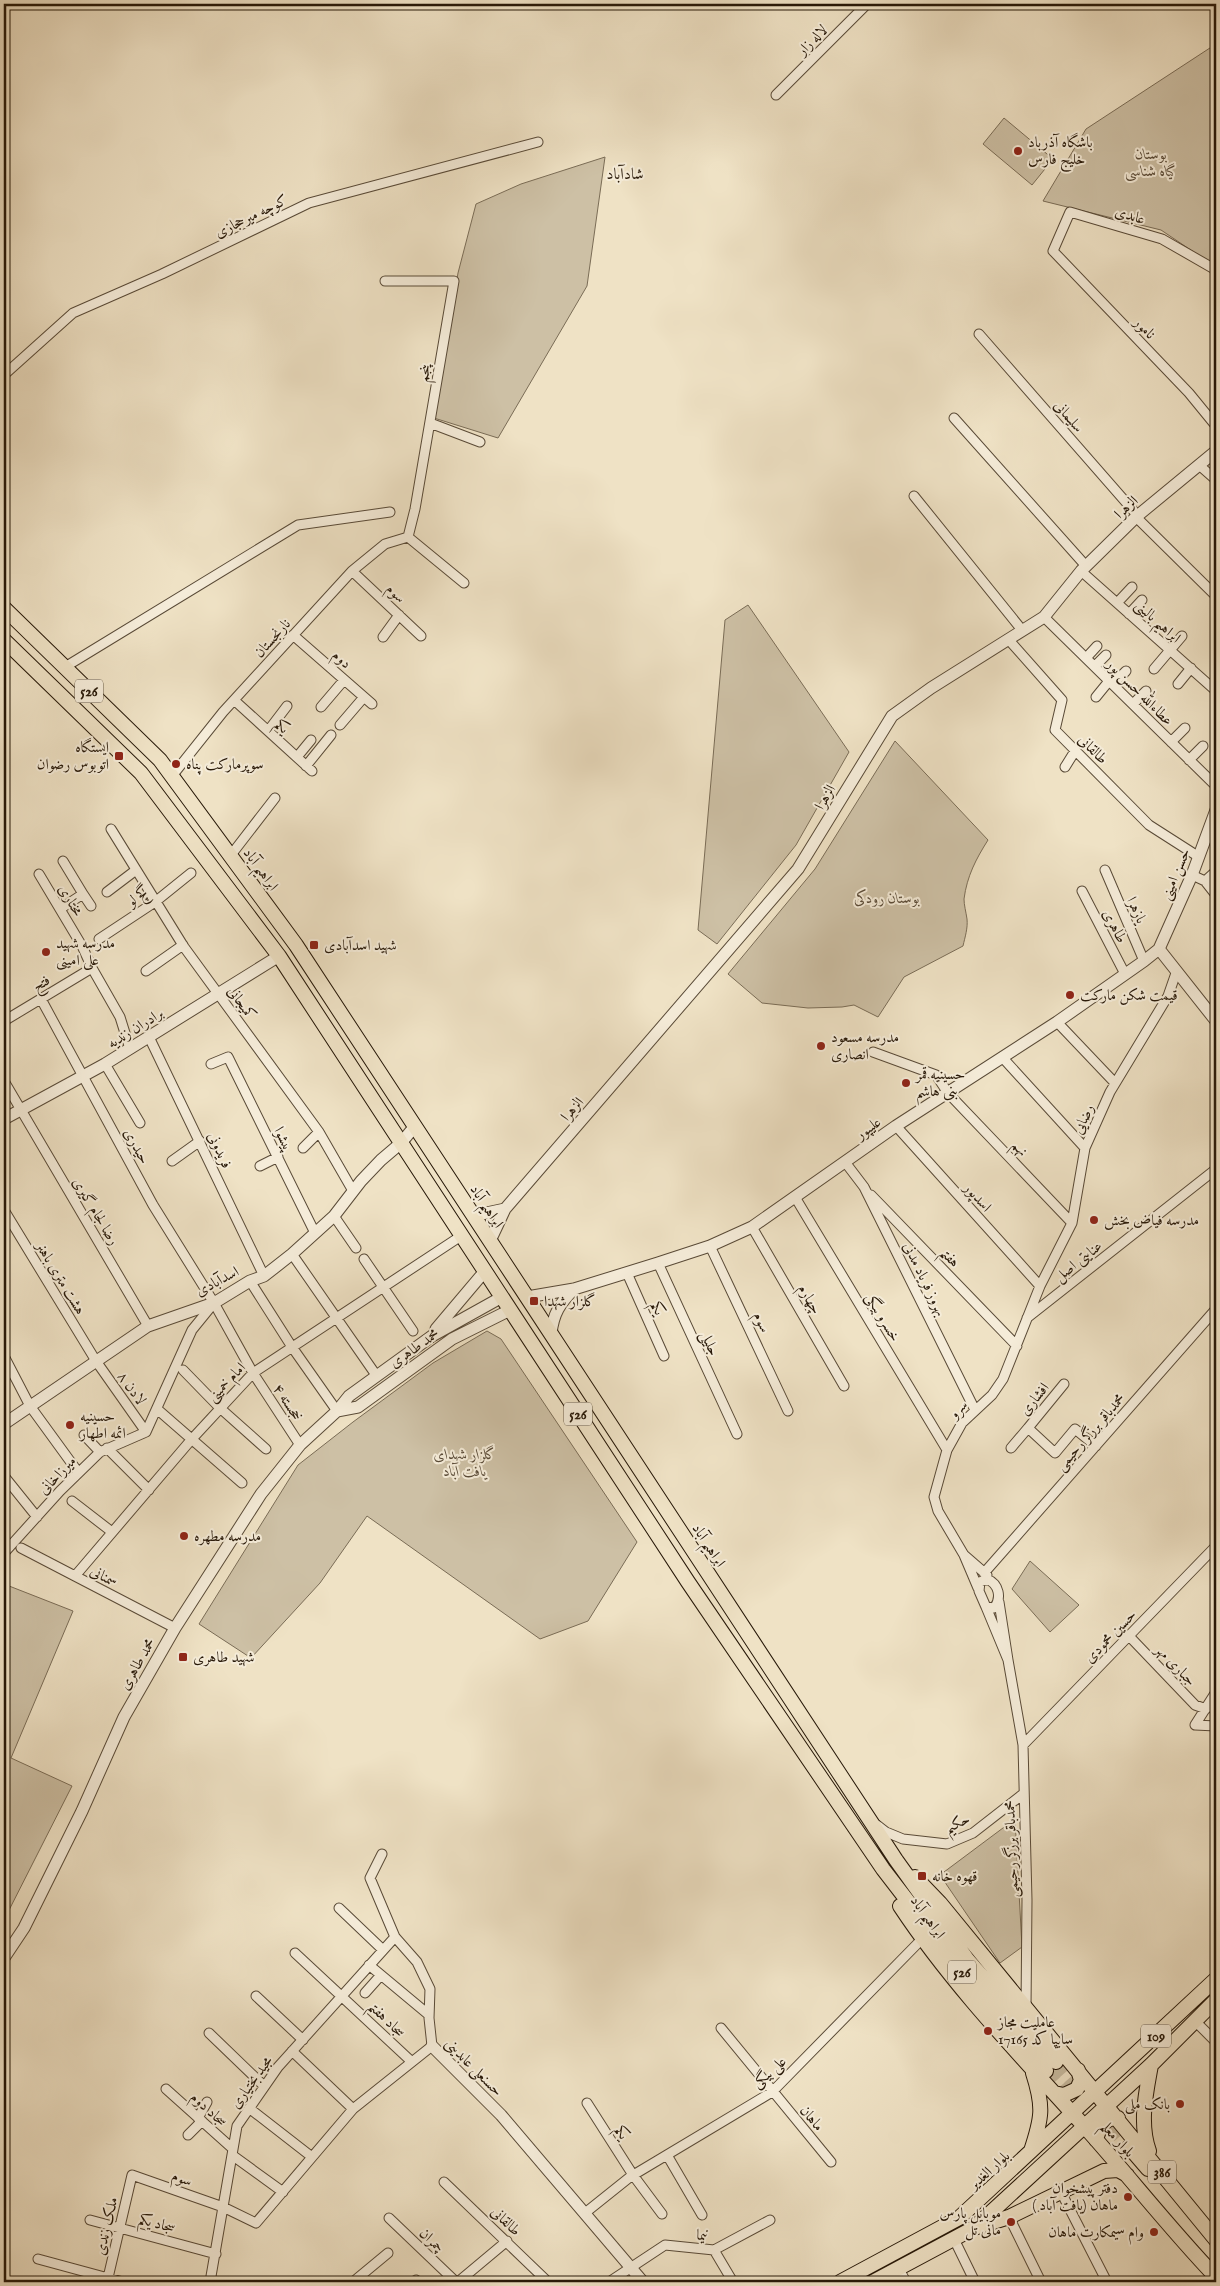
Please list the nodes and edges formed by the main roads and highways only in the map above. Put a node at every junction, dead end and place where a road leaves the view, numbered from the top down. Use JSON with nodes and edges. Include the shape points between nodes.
{"nodes":[{"id":1,"x":4,"y":608,"type":"edge"},
{"id":2,"x":4,"y":640,"type":"edge"},
{"id":3,"x":660,"y":1500,"type":"junction"},
{"id":4,"x":642,"y":1512,"type":"junction"},
{"id":5,"x":896,"y":1860,"type":"junction"},
{"id":6,"x":883,"y":1869,"type":"junction"},
{"id":7,"x":1216,"y":1979,"type":"edge"},
{"id":8,"x":1216,"y":2000,"type":"edge"},
{"id":9,"x":1152,"y":2040,"type":"junction"},
{"id":10,"x":1163,"y":2052,"type":"junction"},
{"id":11,"x":1151,"y":2065,"type":"junction"},
{"id":12,"x":1031,"y":2068,"type":"junction"},
{"id":13,"x":1078,"y":2070,"type":"junction"},
{"id":14,"x":1096,"y":2092,"type":"junction"},
{"id":15,"x":1054,"y":2093,"type":"junction"},
{"id":16,"x":1107,"y":2105,"type":"junction"},
{"id":17,"x":1073,"y":2114,"type":"junction"},
{"id":18,"x":1118,"y":2118,"type":"junction"},
{"id":19,"x":1084,"y":2126,"type":"junction"},
{"id":20,"x":1096,"y":2140,"type":"junction"},
{"id":21,"x":1030,"y":2154,"type":"junction"},
{"id":22,"x":1152,"y":2159,"type":"junction"},
{"id":23,"x":1129,"y":2176,"type":"junction"},
{"id":24,"x":974,"y":2228,"type":"junction"},
{"id":25,"x":1216,"y":2240,"type":"edge"},
{"id":26,"x":1216,"y":2247,"type":"edge"},
{"id":27,"x":1216,"y":2271,"type":"edge"},
{"id":28,"x":1216,"y":2277,"type":"edge"},
{"id":29,"x":840,"y":2282,"type":"edge"},
{"id":30,"x":873,"y":2282,"type":"edge"}],
"edges":[{"from":1,"to":3,"type":"main road","name":"ابراهیم آباد","number":"526","via":[[160,760],[231,855],[296,945]]},
{"from":2,"to":4,"type":"main road","name":"ابراهیم آباد","number":"526","via":[[141,773],[279,956]]},
{"from":3,"to":4,"type":"main road"},
{"from":3,"to":5,"type":"main road","name":"ابراهیم آباد","number":"526"},
{"from":4,"to":6,"type":"main road","name":"ابراهیم آباد","number":"526"},
{"from":5,"to":6,"type":"main road","name":"ابراهیم آباد","number":"526","via":[[967,1959],[1051,2067],[951,1958]]},
{"from":5,"to":13,"type":"main road","name":"ابراهیم آباد","number":"526","via":[[940,1903]]},
{"from":6,"to":12,"type":"main road","name":"ابراهیم آباد","number":"526","via":[[895,1898],[922,1939]]},
{"from":7,"to":9,"type":"main road","number":"109"},
{"from":8,"to":10,"type":"main road","number":"109"},
{"from":9,"to":10,"type":"main road","via":[[1151,2049],[1156,2053]]},
{"from":9,"to":14,"type":"main road","number":"109"},
{"from":10,"to":11,"type":"main road","number":"109"},
{"from":11,"to":16,"type":"main road","number":"109"},
{"from":11,"to":22,"type":"main road","via":[[1144,2115],[1145,2140]]},
{"from":12,"to":15,"type":"main road","name":"ابراهیم آباد","number":"526"},
{"from":12,"to":21,"type":"main road","via":[[1041,2110],[1040,2125]]},
{"from":13,"to":14,"type":"main road","name":"ابراهیم آباد","number":"526"},
{"from":13,"to":15,"type":"main road","via":[[1080,2080],[1077,2089],[1064,2095]]},
{"from":14,"to":16,"type":"main road","name":"بلوار معلم","number":"386"},
{"from":14,"to":17,"type":"main road","number":"109"},
{"from":15,"to":17,"type":"main road","name":"ابراهیم آباد","number":"526"},
{"from":16,"to":18,"type":"main road","name":"بلوار معلم","number":"386"},
{"from":16,"to":19,"type":"main road","number":"109"},
{"from":17,"to":19,"type":"main road","name":"بلوار معلم","number":"386"},
{"from":17,"to":21,"type":"main road","name":"بلوار الغدیر","number":"109"},
{"from":18,"to":20,"type":"main road","via":[[1103,2124]]},
{"from":18,"to":22,"type":"main road","name":"بلوار معلم","number":"386"},
{"from":19,"to":20,"type":"main road","name":"بلوار معلم","number":"386"},
{"from":19,"to":24,"type":"main road","number":"109"},
{"from":20,"to":23,"type":"main road","name":"بلوار معلم","number":"386"},
{"from":21,"to":29,"type":"main road","name":"بلوار الغدیر","number":"109","via":[[959,2218]]},
{"from":22,"to":25,"type":"main road","name":"بلوار معلم","number":"386"},
{"from":23,"to":24,"type":"main road","via":[[1111,2169],[1009,2217]]},
{"from":23,"to":28,"type":"main road","name":"بلوار معلم","number":"386"},
{"from":24,"to":30,"type":"main road","number":"109"},
{"from":26,"to":27,"type":"main road","name":"بلوار معلم","number":"386","via":[[1124,2151]]}]}
